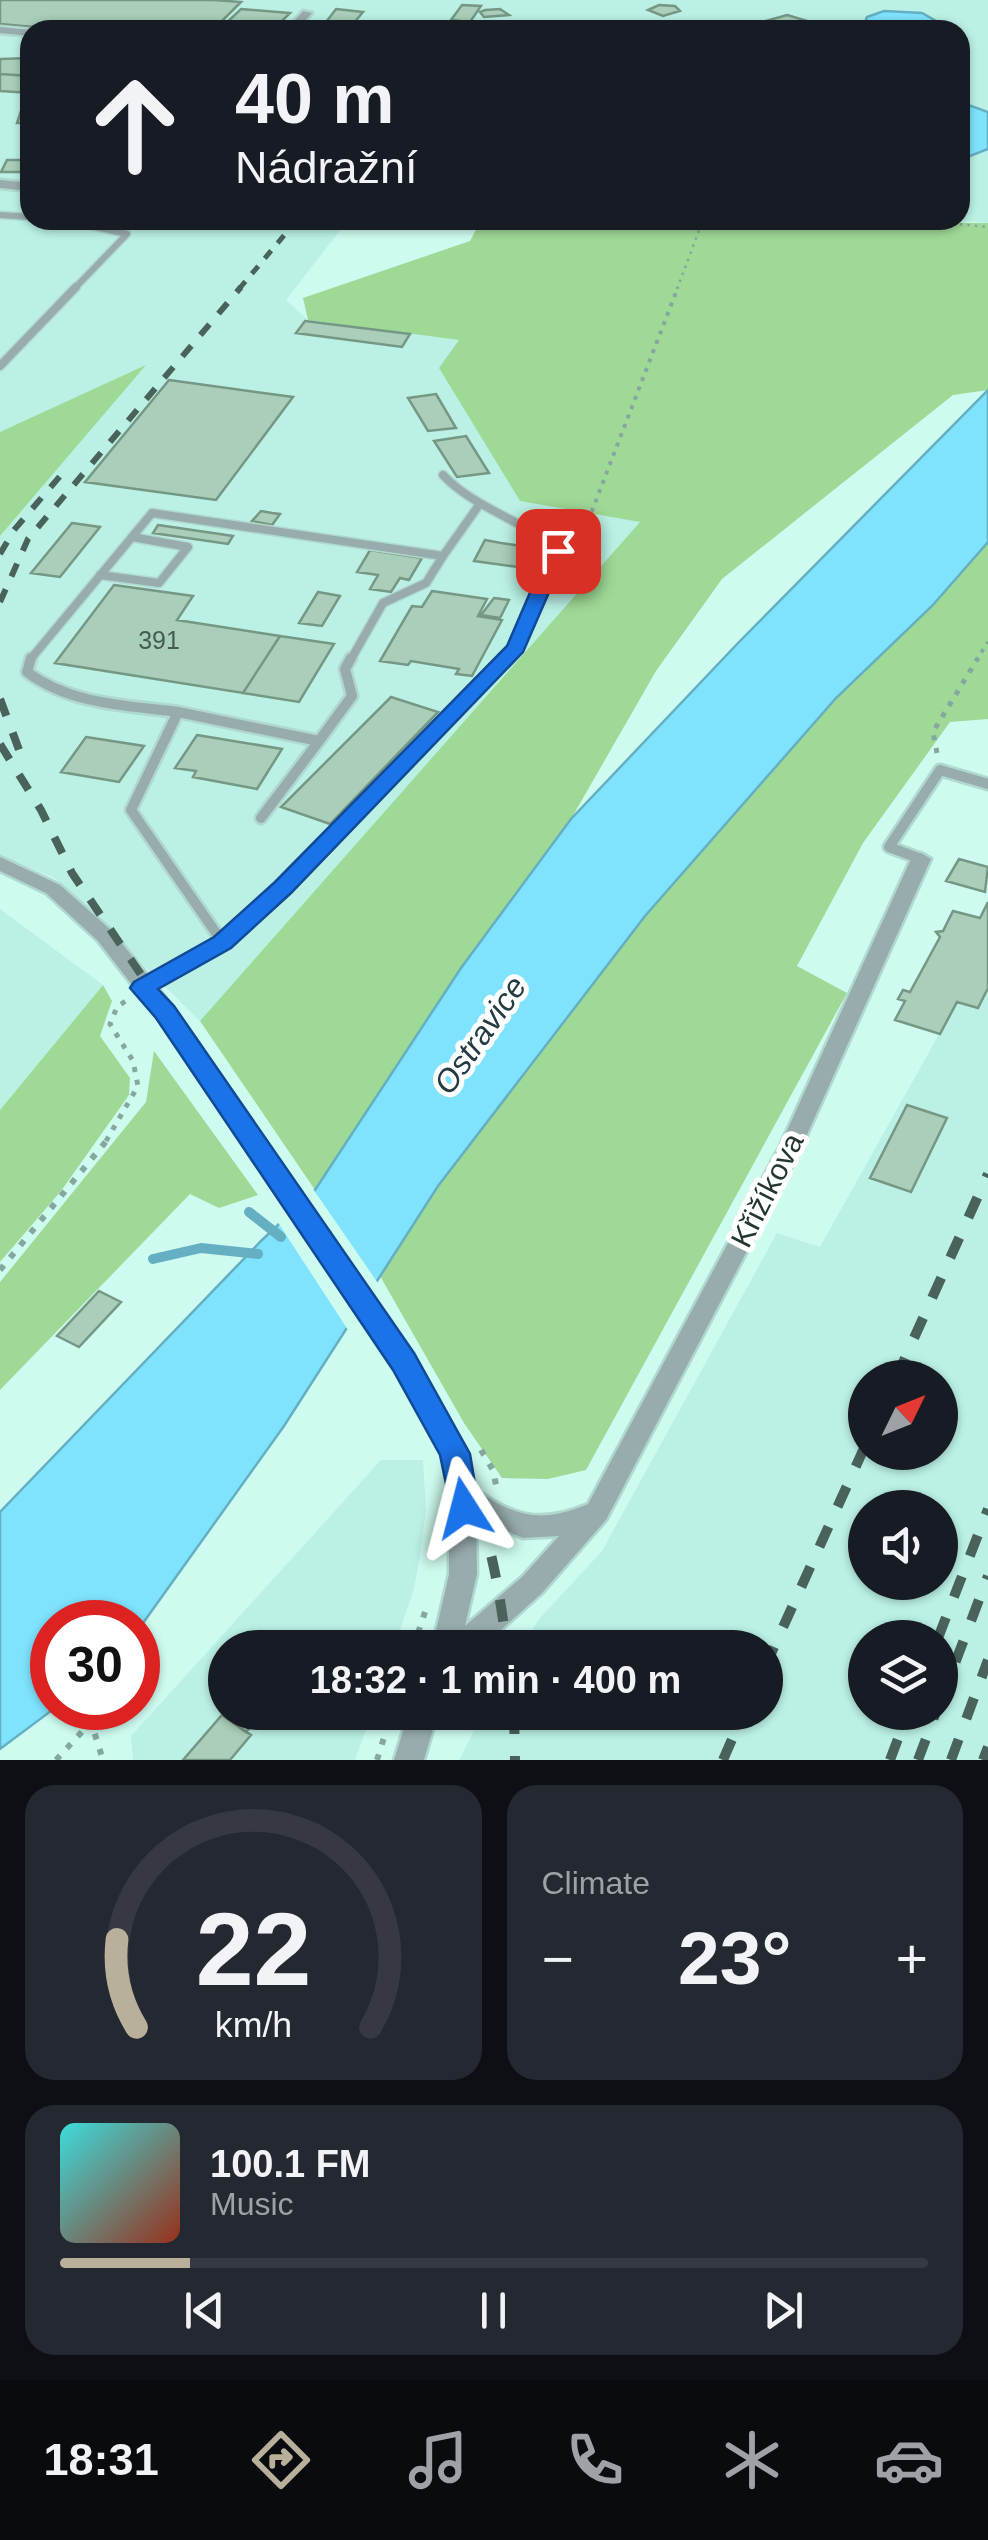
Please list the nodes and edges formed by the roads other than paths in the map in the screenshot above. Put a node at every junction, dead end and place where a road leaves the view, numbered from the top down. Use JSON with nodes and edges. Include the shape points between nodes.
{"nodes":[{"id":1,"x":307,"y":13,"type":"dead end"},
{"id":2,"x":300,"y":20,"type":"edge"},
{"id":3,"x":109,"y":230,"type":"edge"},
{"id":4,"x":0,"y":366,"type":"edge"},
{"id":5,"x":443,"y":474,"type":"dead end"},
{"id":6,"x":479,"y":505,"type":"junction"},
{"id":7,"x":132,"y":537,"type":"junction"},
{"id":8,"x":444,"y":556,"type":"junction"},
{"id":9,"x":100,"y":575,"type":"junction"},
{"id":10,"x":178,"y":712,"type":"junction"},
{"id":11,"x":319,"y":741,"type":"junction"},
{"id":12,"x":988,"y":784,"type":"edge"},
{"id":13,"x":261,"y":818,"type":"dead end"},
{"id":14,"x":921,"y":859,"type":"joint"},
{"id":15,"x":0,"y":863,"type":"edge"},
{"id":16,"x":223,"y":943,"type":"junction"},
{"id":17,"x":142,"y":988,"type":"junction"},
{"id":18,"x":462,"y":1494,"type":"junction"},
{"id":19,"x":597,"y":1512,"type":"junction"},
{"id":20,"x":450,"y":1630,"type":"edge"},
{"id":21,"x":481,"y":1630,"type":"edge"},
{"id":22,"x":418,"y":1730,"type":"edge"},
{"id":23,"x":409,"y":1760,"type":"edge"}],
"edges":[{"from":1,"to":2,"type":"street"},
{"from":3,"to":4,"type":"lane","via":[[127,234]]},
{"from":5,"to":6,"type":"lane"},
{"from":6,"to":8,"type":"lane"},
{"from":6,"to":16,"type":"lane","via":[[528,526],[558,551],[516,648]]},
{"from":7,"to":8,"type":"lane","via":[[152,513]]},
{"from":7,"to":9,"type":"lane"},
{"from":7,"to":9,"type":"lane","via":[[188,547],[160,583]]},
{"from":8,"to":11,"type":"lane","via":[[426,583],[383,603],[344,670],[352,696]]},
{"from":9,"to":10,"type":"lane","via":[[29,661],[27,672],[66,694]]},
{"from":10,"to":11,"type":"lane"},
{"from":10,"to":16,"type":"lane","via":[[131,810]]},
{"from":11,"to":13,"type":"lane"},
{"from":12,"to":14,"type":"lane","via":[[940,770],[888,847]]},
{"from":14,"to":19,"type":"street","name":"Křižíkova","via":[[790,1148]]},
{"from":15,"to":17,"type":"street","via":[[54,889],[78,910]]},
{"from":16,"to":17,"type":"lane"},
{"from":17,"to":18,"type":"street","via":[[165,1012],[404,1362],[455,1454]]},
{"from":18,"to":19,"type":"street","via":[[502,1522],[536,1530]]},
{"from":18,"to":20,"type":"street","via":[[464,1574]]},
{"from":19,"to":21,"type":"street","name":"Křižíkova","via":[[532,1585]]},
{"from":22,"to":23,"type":"street"}]}
